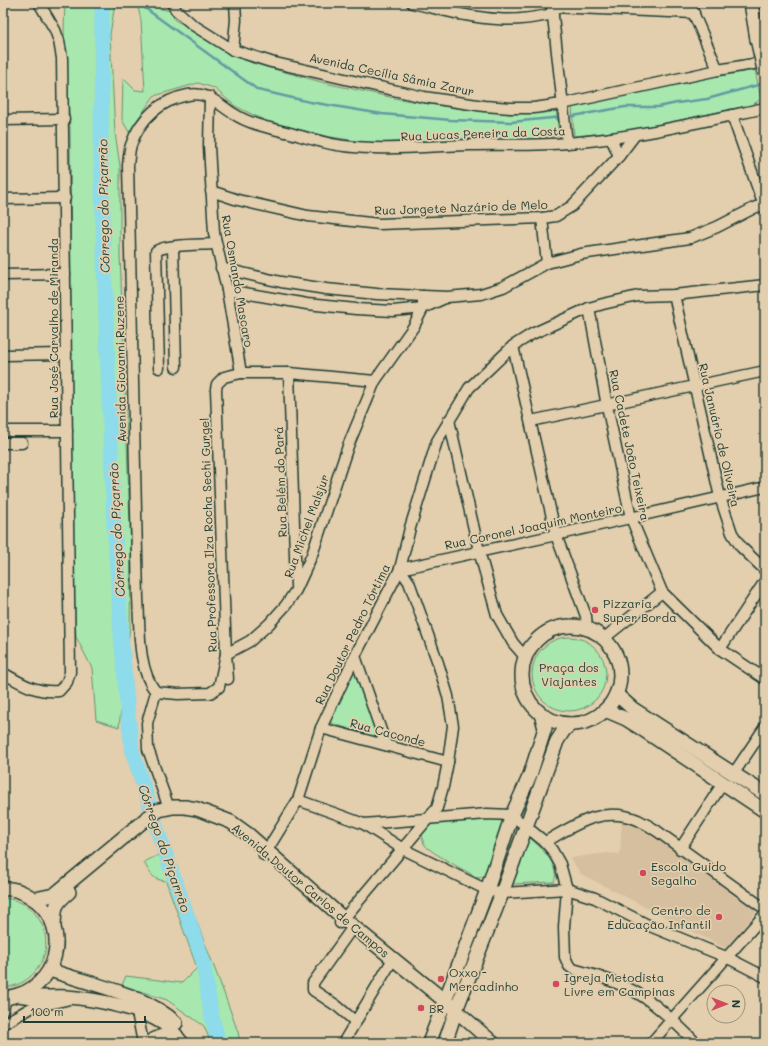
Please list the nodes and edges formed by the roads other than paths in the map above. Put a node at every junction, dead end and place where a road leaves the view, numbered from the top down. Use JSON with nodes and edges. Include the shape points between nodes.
{"nodes":[{"id":1,"x":40,"y":3,"type":"edge"},
{"id":2,"x":172,"y":3,"type":"edge"},
{"id":3,"x":235,"y":3,"type":"edge"},
{"id":4,"x":412,"y":3,"type":"edge"},
{"id":5,"x":689,"y":3,"type":"edge"},
{"id":6,"x":751,"y":3,"type":"edge"},
{"id":7,"x":552,"y":8,"type":"edge"},
{"id":8,"x":694,"y":13,"type":"junction"},
{"id":9,"x":233,"y":50,"type":"junction"},
{"id":10,"x":765,"y":62,"type":"edge"},
{"id":11,"x":718,"y":70,"type":"junction"},
{"id":12,"x":765,"y":74,"type":"edge"},
{"id":13,"x":210,"y":97,"type":"junction"},
{"id":14,"x":563,"y":107,"type":"junction"},
{"id":15,"x":765,"y":108,"type":"edge"},
{"id":16,"x":732,"y":115,"type":"junction"},
{"id":17,"x":64,"y":119,"type":"junction"},
{"id":18,"x":3,"y":120,"type":"edge"},
{"id":19,"x":635,"y":134,"type":"junction"},
{"id":20,"x":611,"y":138,"type":"junction"},
{"id":21,"x":567,"y":143,"type":"junction"},
{"id":22,"x":619,"y":156,"type":"junction"},
{"id":23,"x":211,"y":191,"type":"junction"},
{"id":24,"x":65,"y":198,"type":"junction"},
{"id":25,"x":3,"y":199,"type":"edge"},
{"id":26,"x":763,"y":204,"type":"edge"},
{"id":27,"x":542,"y":218,"type":"junction"},
{"id":28,"x":215,"y":244,"type":"junction"},
{"id":29,"x":173,"y":247,"type":"junction"},
{"id":30,"x":547,"y":263,"type":"junction"},
{"id":31,"x":221,"y":268,"type":"junction"},
{"id":32,"x":65,"y":274,"type":"junction"},
{"id":33,"x":3,"y":275,"type":"edge"},
{"id":34,"x":765,"y":286,"type":"edge"},
{"id":35,"x":227,"y":290,"type":"junction"},
{"id":36,"x":674,"y":295,"type":"junction"},
{"id":37,"x":423,"y":296,"type":"junction"},
{"id":38,"x":447,"y":297,"type":"junction"},
{"id":39,"x":423,"y":308,"type":"junction"},
{"id":40,"x":589,"y":308,"type":"junction"},
{"id":41,"x":513,"y":346,"type":"junction"},
{"id":42,"x":66,"y":354,"type":"junction"},
{"id":43,"x":3,"y":355,"type":"edge"},
{"id":44,"x":159,"y":368,"type":"dead end"},
{"id":45,"x":176,"y":368,"type":"dead end"},
{"id":46,"x":765,"y":371,"type":"edge"},
{"id":47,"x":289,"y":373,"type":"junction"},
{"id":48,"x":241,"y":374,"type":"junction"},
{"id":49,"x":375,"y":380,"type":"junction"},
{"id":50,"x":695,"y":386,"type":"junction"},
{"id":51,"x":607,"y":406,"type":"junction"},
{"id":52,"x":449,"y":420,"type":"junction"},
{"id":53,"x":531,"y":421,"type":"junction"},
{"id":54,"x":3,"y":431,"type":"edge"},
{"id":55,"x":67,"y":431,"type":"junction"},
{"id":56,"x":3,"y":443,"type":"edge"},
{"id":57,"x":22,"y":443,"type":"dead end"},
{"id":58,"x":765,"y":487,"type":"edge"},
{"id":59,"x":720,"y":497,"type":"junction"},
{"id":60,"x":631,"y":518,"type":"junction"},
{"id":61,"x":556,"y":535,"type":"junction"},
{"id":62,"x":479,"y":552,"type":"junction"},
{"id":63,"x":400,"y":568,"type":"junction"},
{"id":64,"x":765,"y":570,"type":"edge"},
{"id":65,"x":765,"y":581,"type":"edge"},
{"id":66,"x":296,"y":590,"type":"junction"},
{"id":67,"x":662,"y":592,"type":"junction"},
{"id":68,"x":587,"y":629,"type":"junction"},
{"id":69,"x":603,"y":639,"type":"junction"},
{"id":70,"x":720,"y":649,"type":"junction"},
{"id":71,"x":226,"y":654,"type":"junction"},
{"id":72,"x":355,"y":656,"type":"junction"},
{"id":73,"x":526,"y":658,"type":"junction"},
{"id":74,"x":3,"y":673,"type":"edge"},
{"id":75,"x":228,"y":679,"type":"dead end"},
{"id":76,"x":765,"y":679,"type":"edge"},
{"id":77,"x":156,"y":692,"type":"junction"},
{"id":78,"x":616,"y":694,"type":"junction"},
{"id":79,"x":605,"y":710,"type":"junction"},
{"id":80,"x":541,"y":714,"type":"junction"},
{"id":81,"x":571,"y":724,"type":"junction"},
{"id":82,"x":765,"y":727,"type":"edge"},
{"id":83,"x":321,"y":728,"type":"junction"},
{"id":84,"x":386,"y":745,"type":"junction"},
{"id":85,"x":448,"y":762,"type":"junction"},
{"id":86,"x":734,"y":773,"type":"junction"},
{"id":87,"x":724,"y":783,"type":"junction"},
{"id":88,"x":765,"y":794,"type":"edge"},
{"id":89,"x":298,"y":800,"type":"junction"},
{"id":90,"x":164,"y":811,"type":"junction"},
{"id":91,"x":765,"y":811,"type":"edge"},
{"id":92,"x":512,"y":815,"type":"junction"},
{"id":93,"x":429,"y":818,"type":"junction"},
{"id":94,"x":148,"y":820,"type":"junction"},
{"id":95,"x":364,"y":824,"type":"junction"},
{"id":96,"x":526,"y":827,"type":"junction"},
{"id":97,"x":545,"y":842,"type":"junction"},
{"id":98,"x":403,"y":849,"type":"junction"},
{"id":99,"x":680,"y":849,"type":"junction"},
{"id":100,"x":266,"y":853,"type":"junction"},
{"id":101,"x":3,"y":889,"type":"edge"},
{"id":102,"x":567,"y":889,"type":"junction"},
{"id":103,"x":487,"y":890,"type":"junction"},
{"id":104,"x":502,"y":892,"type":"junction"},
{"id":105,"x":35,"y":899,"type":"junction"},
{"id":106,"x":765,"y":909,"type":"edge"},
{"id":107,"x":765,"y":914,"type":"edge"},
{"id":108,"x":345,"y":924,"type":"junction"},
{"id":109,"x":54,"y":926,"type":"junction"},
{"id":110,"x":726,"y":957,"type":"junction"},
{"id":111,"x":390,"y":964,"type":"junction"},
{"id":112,"x":50,"y":970,"type":"junction"},
{"id":113,"x":765,"y":977,"type":"edge"},
{"id":114,"x":77,"y":998,"type":"junction"},
{"id":115,"x":8,"y":1000,"type":"edge"},
{"id":116,"x":444,"y":1004,"type":"junction"},
{"id":117,"x":139,"y":1006,"type":"junction"},
{"id":118,"x":455,"y":1015,"type":"junction"},
{"id":119,"x":672,"y":1020,"type":"junction"},
{"id":120,"x":356,"y":1022,"type":"junction"},
{"id":121,"x":3,"y":1024,"type":"edge"},
{"id":122,"x":179,"y":1039,"type":"edge"},
{"id":123,"x":143,"y":1043,"type":"edge"},
{"id":124,"x":149,"y":1043,"type":"edge"},
{"id":125,"x":188,"y":1043,"type":"edge"},
{"id":126,"x":343,"y":1043,"type":"edge"},
{"id":127,"x":429,"y":1043,"type":"edge"},
{"id":128,"x":445,"y":1043,"type":"edge"},
{"id":129,"x":480,"y":1043,"type":"edge"},
{"id":130,"x":493,"y":1043,"type":"edge"},
{"id":131,"x":651,"y":1043,"type":"edge"},
{"id":132,"x":696,"y":1043,"type":"edge"}],
"edges":[{"from":1,"to":17,"type":"street","name":"Rua José Carvalho de Miranda","via":[[59,41]]},
{"from":2,"to":9,"type":"street","name":"Avenida Cecília Sâmia Zarur","via":[[193,25]]},
{"from":3,"to":9,"type":"street"},
{"from":4,"to":7,"type":"street","via":[[499,20],[542,16]]},
{"from":5,"to":8,"type":"street"},
{"from":6,"to":12,"type":"main road","bridge":true},
{"from":7,"to":8,"type":"street"},
{"from":7,"to":14,"type":"street"},
{"from":8,"to":11,"type":"street"},
{"from":9,"to":14,"type":"street","name":"Avenida Cecília Sâmia Zarur","via":[[271,62],[424,97],[511,108]]},
{"from":10,"to":11,"type":"street","name":"Avenida Cecília Sâmia Zarur"},
{"from":11,"to":14,"type":"street","name":"Avenida Cecília Sâmia Zarur"},
{"from":13,"to":21,"type":"street","name":"Rua Lucas Pereira da Costa","via":[[235,115],[252,123],[331,144],[370,149]]},
{"from":13,"to":23,"type":"street","name":"Rua Osmando Mascaro"},
{"from":13,"to":77,"type":"street","name":"Avenida Giovanni Ruzene","via":[[198,94],[182,96],[160,105],[149,114],[138,128],[130,146],[128,165],[138,598],[145,673]]},
{"from":14,"to":21,"type":"street"},
{"from":15,"to":16,"type":"street","name":"Rua Lucas Pereira da Costa"},
{"from":16,"to":19,"type":"street","name":"Rua Lucas Pereira da Costa"},
{"from":16,"to":26,"type":"street"},
{"from":17,"to":18,"type":"street"},
{"from":17,"to":24,"type":"street","name":"Rua José Carvalho de Miranda"},
{"from":19,"to":20,"type":"street","name":"Rua Lucas Pereira da Costa"},
{"from":19,"to":22,"type":"street","name":"Rua Jorgete Nazário de Melo"},
{"from":20,"to":21,"type":"street","name":"Rua Lucas Pereira da Costa"},
{"from":20,"to":22,"type":"street"},
{"from":22,"to":27,"type":"street","name":"Rua Jorgete Nazário de Melo","via":[[572,206],[556,216]]},
{"from":23,"to":27,"type":"street","name":"Rua Jorgete Nazário de Melo","via":[[308,216],[378,224]]},
{"from":23,"to":28,"type":"street","name":"Rua Osmando Mascaro"},
{"from":24,"to":25,"type":"street"},
{"from":24,"to":32,"type":"street","name":"Rua José Carvalho de Miranda"},
{"from":26,"to":30,"type":"street","via":[[690,238],[582,254]]},
{"from":27,"to":30,"type":"street"},
{"from":28,"to":29,"type":"street"},
{"from":28,"to":31,"type":"street","name":"Rua Osmando Mascaro"},
{"from":29,"to":44,"type":"street","via":[[156,251]]},
{"from":29,"to":45,"type":"street"},
{"from":30,"to":38,"type":"street","via":[[492,291]]},
{"from":31,"to":35,"type":"street","name":"Rua Osmando Mascaro"},
{"from":31,"to":37,"type":"street","via":[[288,284],[376,294]]},
{"from":32,"to":33,"type":"street"},
{"from":32,"to":42,"type":"street","name":"Rua José Carvalho de Miranda"},
{"from":34,"to":36,"type":"street","name":"Rua Doutor Pedro Tórtima"},
{"from":35,"to":39,"type":"street","via":[[330,307],[393,311]]},
{"from":35,"to":48,"type":"street","name":"Rua Osmando Mascaro"},
{"from":36,"to":40,"type":"street","name":"Rua Doutor Pedro Tórtima","via":[[638,296]]},
{"from":36,"to":50,"type":"street","name":"Rua Januário de Oliveira"},
{"from":37,"to":38,"type":"street"},
{"from":37,"to":39,"type":"street","name":"Rua Michel Malsjur"},
{"from":38,"to":39,"type":"street"},
{"from":39,"to":49,"type":"street","name":"Rua Michel Malsjur","via":[[414,326]]},
{"from":40,"to":41,"type":"street","name":"Rua Doutor Pedro Tórtima","via":[[532,334]]},
{"from":40,"to":51,"type":"street","name":"Rua Cadete João Teixeira"},
{"from":41,"to":52,"type":"street","name":"Rua Doutor Pedro Tórtima","via":[[469,388]]},
{"from":41,"to":53,"type":"street"},
{"from":42,"to":43,"type":"street"},
{"from":42,"to":55,"type":"street","name":"Rua José Carvalho de Miranda"},
{"from":46,"to":50,"type":"street"},
{"from":47,"to":48,"type":"street"},
{"from":47,"to":49,"type":"street"},
{"from":47,"to":66,"type":"street","name":"Rua Belém do Pará"},
{"from":48,"to":71,"type":"street","name":"Rua Professora Ilza Rocha Sechi Gurgel","via":[[224,377],[216,389]]},
{"from":49,"to":66,"type":"street","name":"Rua Michel Malsjur","via":[[348,446],[312,555]]},
{"from":50,"to":51,"type":"street"},
{"from":50,"to":59,"type":"street","name":"Rua Januário de Oliveira"},
{"from":51,"to":53,"type":"street"},
{"from":51,"to":60,"type":"street","name":"Rua Cadete João Teixeira"},
{"from":52,"to":62,"type":"street"},
{"from":52,"to":63,"type":"street","name":"Rua Doutor Pedro Tórtima","via":[[437,441]]},
{"from":53,"to":61,"type":"street"},
{"from":54,"to":55,"type":"street"},
{"from":55,"to":74,"type":"street","name":"Rua José Carvalho de Miranda","via":[[70,672],[67,682],[59,691],[48,692],[32,689]]},
{"from":56,"to":57,"type":"street"},
{"from":58,"to":59,"type":"street","name":"Rua Coronel Joaquim Monteiro"},
{"from":59,"to":60,"type":"street","name":"Rua Coronel Joaquim Monteiro"},
{"from":59,"to":64,"type":"street","name":"Rua Januário de Oliveira","via":[[732,533],[741,547]]},
{"from":60,"to":61,"type":"street","name":"Rua Coronel Joaquim Monteiro"},
{"from":60,"to":67,"type":"street","name":"Rua Cadete João Teixeira"},
{"from":61,"to":62,"type":"street","name":"Rua Coronel Joaquim Monteiro"},
{"from":61,"to":68,"type":"street","via":[[582,601]]},
{"from":62,"to":63,"type":"street","name":"Rua Coronel Joaquim Monteiro"},
{"from":62,"to":73,"type":"street","via":[[498,615],[513,643]]},
{"from":63,"to":72,"type":"street","name":"Rua Doutor Pedro Tórtima"},
{"from":63,"to":85,"type":"street","via":[[409,582],[448,696],[453,726]]},
{"from":65,"to":70,"type":"street"},
{"from":66,"to":71,"type":"street","name":"Rua Michel Malsjur","via":[[269,624],[250,641]]},
{"from":67,"to":69,"type":"street"},
{"from":67,"to":70,"type":"street","name":"Rua Cadete João Teixeira"},
{"from":68,"to":69,"type":"main road"},
{"from":68,"to":73,"type":"main road","via":[[556,629],[538,640]]},
{"from":69,"to":78,"type":"main road","via":[[617,658],[620,681]]},
{"from":70,"to":76,"type":"street","name":"Rua Cadete João Teixeira"},
{"from":71,"to":75,"type":"street","name":"Rua Professora Ilza Rocha Sechi Gurgel"},
{"from":71,"to":77,"type":"street","via":[[219,687],[210,693]]},
{"from":72,"to":83,"type":"street","name":"Rua Doutor Pedro Tórtima"},
{"from":72,"to":84,"type":"street"},
{"from":73,"to":80,"type":"main road","via":[[522,678],[524,688],[533,706]]},
{"from":77,"to":90,"type":"street","via":[[147,723],[148,749]]},
{"from":78,"to":79,"type":"main road"},
{"from":78,"to":86,"type":"main road","via":[[633,709]]},
{"from":79,"to":81,"type":"main road","via":[[589,721]]},
{"from":79,"to":87,"type":"main road","via":[[642,729]]},
{"from":80,"to":81,"type":"main road","via":[[550,720]]},
{"from":80,"to":92,"type":"main road","via":[[545,728],[530,775]]},
{"from":81,"to":96,"type":"main road","via":[[557,741]]},
{"from":82,"to":86,"type":"street"},
{"from":83,"to":84,"type":"street","name":"Rua Caconde"},
{"from":83,"to":89,"type":"street","name":"Rua Doutor Pedro Tórtima"},
{"from":84,"to":85,"type":"street","name":"Rua Caconde"},
{"from":85,"to":93,"type":"street","via":[[437,808]]},
{"from":86,"to":88,"type":"main road"},
{"from":87,"to":91,"type":"main road"},
{"from":87,"to":99,"type":"street"},
{"from":89,"to":95,"type":"street"},
{"from":89,"to":100,"type":"street","name":"Rua Doutor Pedro Tórtima"},
{"from":90,"to":94,"type":"main road"},
{"from":90,"to":100,"type":"main road","name":"Avenida Doutor Carlos de Campos","via":[[185,807],[215,815],[237,827]]},
{"from":92,"to":93,"type":"street"},
{"from":92,"to":96,"type":"street"},
{"from":92,"to":103,"type":"main road"},
{"from":93,"to":95,"type":"street"},
{"from":93,"to":98,"type":"street"},
{"from":94,"to":105,"type":"main road","via":[[54,895]]},
{"from":94,"to":109,"type":"main road","via":[[58,902],[54,908]]},
{"from":95,"to":98,"type":"street"},
{"from":96,"to":97,"type":"street"},
{"from":96,"to":104,"type":"main road"},
{"from":97,"to":99,"type":"street","via":[[589,818],[618,815],[638,820]]},
{"from":97,"to":102,"type":"street","via":[[560,864]]},
{"from":98,"to":103,"type":"street"},
{"from":98,"to":108,"type":"street"},
{"from":99,"to":106,"type":"street"},
{"from":100,"to":108,"type":"main road","name":"Avenida Doutor Carlos de Campos"},
{"from":101,"to":105,"type":"main road","via":[[23,892]]},
{"from":102,"to":104,"type":"street"},
{"from":102,"to":110,"type":"street","via":[[595,898],[650,926]]},
{"from":102,"to":119,"type":"street","via":[[564,927],[565,957],[569,966],[628,988],[647,999]]},
{"from":103,"to":104,"type":"street"},
{"from":103,"to":116,"type":"main road"},
{"from":104,"to":118,"type":"main road"},
{"from":105,"to":109,"type":"main road","via":[[46,911]]},
{"from":107,"to":110,"type":"street"},
{"from":108,"to":111,"type":"main road","name":"Avenida Doutor Carlos de Campos"},
{"from":108,"to":116,"type":"main road","name":"Avenida Doutor Carlos de Campos"},
{"from":108,"to":120,"type":"street","via":[[312,987]]},
{"from":109,"to":112,"type":"main road","via":[[57,941]]},
{"from":110,"to":113,"type":"street"},
{"from":110,"to":119,"type":"street"},
{"from":111,"to":116,"type":"main road","name":"Avenida Doutor Carlos de Campos"},
{"from":111,"to":120,"type":"street"},
{"from":112,"to":115,"type":"main road","via":[[35,987]]},
{"from":112,"to":117,"type":"main road","via":[[107,988]]},
{"from":114,"to":115,"type":"main road"},
{"from":114,"to":117,"type":"main road"},
{"from":114,"to":121,"type":"street","via":[[31,1008]]},
{"from":116,"to":118,"type":"main road","name":"Avenida Doutor Carlos de Campos"},
{"from":116,"to":127,"type":"main road"},
{"from":117,"to":122,"type":"main road","via":[[163,1023]]},
{"from":117,"to":123,"type":"street"},
{"from":117,"to":125,"type":"main road","via":[[161,1012],[174,1021],[181,1028]]},
{"from":118,"to":128,"type":"main road"},
{"from":118,"to":129,"type":"main road","name":"Avenida Doutor Carlos de Campos"},
{"from":118,"to":130,"type":"main road","name":"Avenida Doutor Carlos de Campos"},
{"from":119,"to":131,"type":"street"},
{"from":119,"to":132,"type":"street"},
{"from":120,"to":126,"type":"street"},
{"from":122,"to":124,"type":"main road","via":[[160,1037]]}]}
